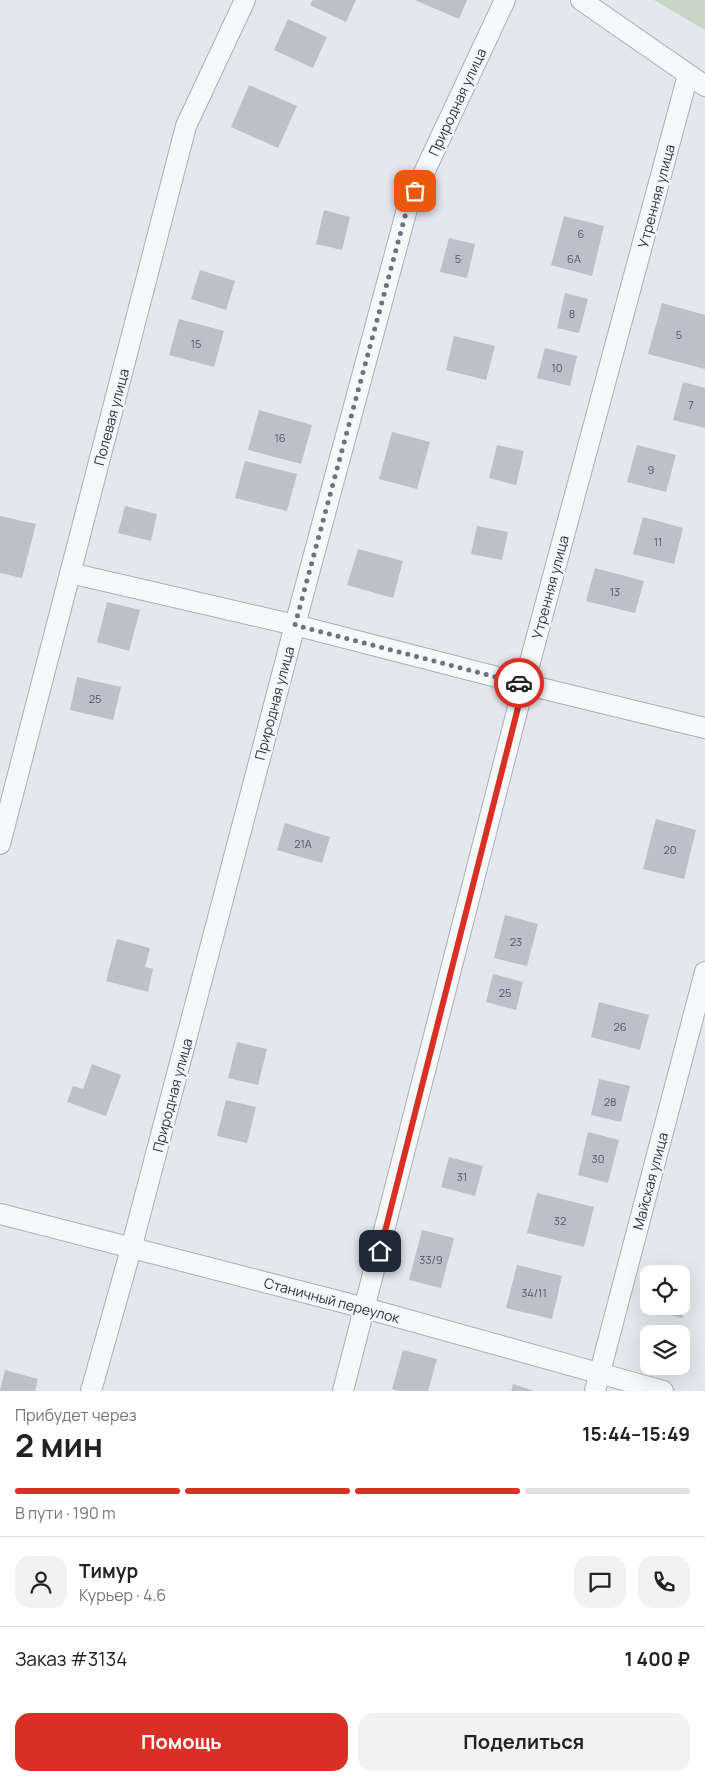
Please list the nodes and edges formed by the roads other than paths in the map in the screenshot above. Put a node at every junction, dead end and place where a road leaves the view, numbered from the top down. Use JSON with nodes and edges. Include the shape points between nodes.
{"nodes":[{"id":1,"x":245,"y":0,"type":"edge"},
{"id":2,"x":505,"y":0,"type":"edge"},
{"id":3,"x":581,"y":0,"type":"edge"},
{"id":4,"x":688,"y":75,"type":"junction"},
{"id":5,"x":705,"y":86,"type":"edge"},
{"id":6,"x":70,"y":573,"type":"junction"},
{"id":7,"x":295,"y":625,"type":"junction"},
{"id":8,"x":524,"y":684,"type":"junction"},
{"id":9,"x":705,"y":728,"type":"edge"},
{"id":10,"x":0,"y":844,"type":"edge"},
{"id":11,"x":705,"y":972,"type":"edge"},
{"id":12,"x":0,"y":1214,"type":"edge"},
{"id":13,"x":131,"y":1249,"type":"junction"},
{"id":14,"x":365,"y":1308,"type":"junction"},
{"id":15,"x":597,"y":1383,"type":"edge"},
{"id":16,"x":91,"y":1391,"type":"edge"},
{"id":17,"x":343,"y":1391,"type":"edge"},
{"id":18,"x":663,"y":1391,"type":"edge"}],
"edges":[{"from":1,"to":6,"type":"street","name":"Полевая улица","via":[[186,126]]},
{"from":2,"to":7,"type":"street","name":"Природная улица","via":[[407,209]]},
{"from":3,"to":4,"type":"street"},
{"from":4,"to":5,"type":"street"},
{"from":4,"to":8,"type":"street","name":"Утренняя улица"},
{"from":6,"to":7,"type":"street"},
{"from":6,"to":10,"type":"street","name":"Полевая улица"},
{"from":7,"to":8,"type":"street"},
{"from":7,"to":13,"type":"street","name":"Природная улица"},
{"from":8,"to":9,"type":"street"},
{"from":8,"to":14,"type":"street","name":"Утренняя улица"},
{"from":11,"to":15,"type":"street","name":"Майская улица"},
{"from":12,"to":13,"type":"street","name":"Станичный переулок"},
{"from":13,"to":14,"type":"street","name":"Станичный переулок"},
{"from":13,"to":16,"type":"street","name":"Природная улица"},
{"from":14,"to":15,"type":"street","name":"Станичный переулок"},
{"from":14,"to":17,"type":"street","name":"Утренняя улица"},
{"from":15,"to":18,"type":"street","name":"Станичный переулок"}]}
